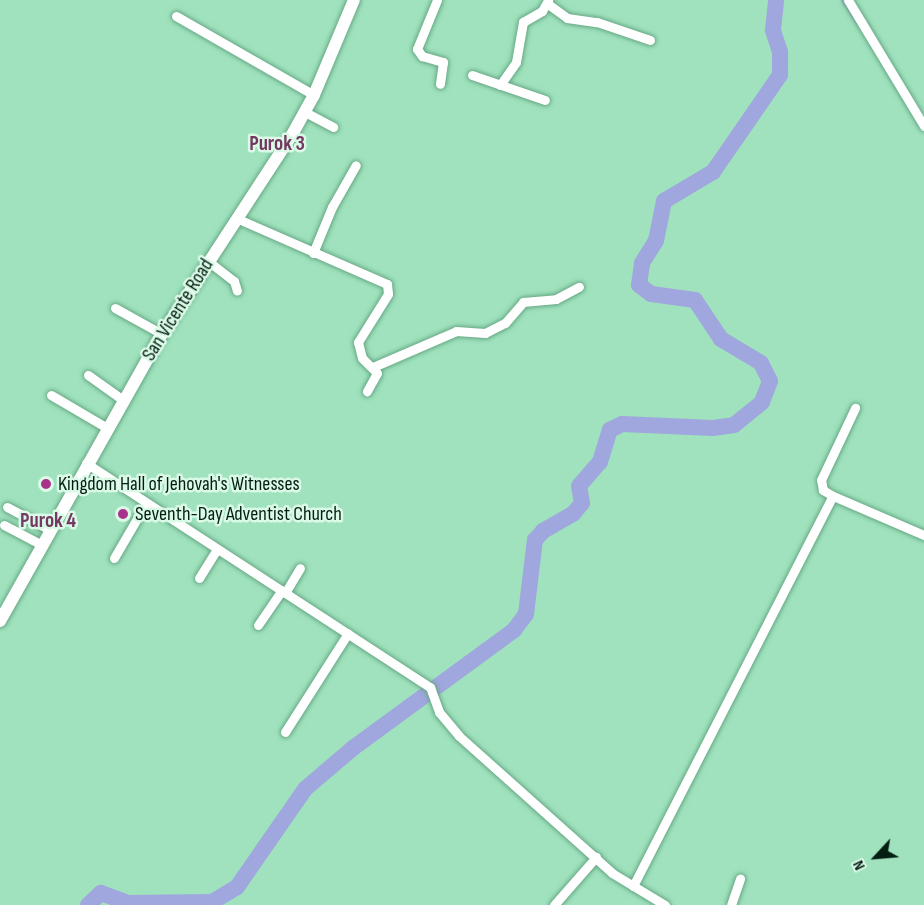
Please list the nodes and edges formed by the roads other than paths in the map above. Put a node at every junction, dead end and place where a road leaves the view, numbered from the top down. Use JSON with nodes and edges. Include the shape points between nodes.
{"nodes":[{"id":1,"x":354,"y":0,"type":"edge"},
{"id":2,"x":437,"y":0,"type":"edge"},
{"id":3,"x":848,"y":0,"type":"edge"},
{"id":4,"x":548,"y":2,"type":"edge"},
{"id":5,"x":176,"y":16,"type":"dead end"},
{"id":6,"x":650,"y":40,"type":"dead end"},
{"id":7,"x":472,"y":75,"type":"dead end"},
{"id":8,"x":440,"y":84,"type":"dead end"},
{"id":9,"x":500,"y":85,"type":"junction"},
{"id":10,"x":314,"y":95,"type":"junction"},
{"id":11,"x":545,"y":100,"type":"dead end"},
{"id":12,"x":304,"y":112,"type":"junction"},
{"id":13,"x":924,"y":126,"type":"edge"},
{"id":14,"x":333,"y":127,"type":"dead end"},
{"id":15,"x":356,"y":165,"type":"dead end"},
{"id":16,"x":236,"y":218,"type":"junction"},
{"id":17,"x":314,"y":253,"type":"junction"},
{"id":18,"x":208,"y":261,"type":"junction"},
{"id":19,"x":579,"y":287,"type":"dead end"},
{"id":20,"x":237,"y":291,"type":"dead end"},
{"id":21,"x":115,"y":308,"type":"dead end"},
{"id":22,"x":162,"y":334,"type":"junction"},
{"id":23,"x":373,"y":367,"type":"junction"},
{"id":24,"x":88,"y":375,"type":"dead end"},
{"id":25,"x":367,"y":391,"type":"dead end"},
{"id":26,"x":51,"y":395,"type":"dead end"},
{"id":27,"x":123,"y":400,"type":"junction"},
{"id":28,"x":855,"y":408,"type":"dead end"},
{"id":29,"x":106,"y":428,"type":"junction"},
{"id":30,"x":86,"y":463,"type":"junction"},
{"id":31,"x":833,"y":496,"type":"junction"},
{"id":32,"x":146,"y":503,"type":"junction"},
{"id":33,"x":7,"y":507,"type":"dead end"},
{"id":34,"x":4,"y":525,"type":"dead end"},
{"id":35,"x":50,"y":530,"type":"junction"},
{"id":36,"x":924,"y":535,"type":"edge"},
{"id":37,"x":42,"y":545,"type":"junction"},
{"id":38,"x":217,"y":549,"type":"junction"},
{"id":39,"x":114,"y":558,"type":"dead end"},
{"id":40,"x":300,"y":568,"type":"dead end"},
{"id":41,"x":199,"y":578,"type":"dead end"},
{"id":42,"x":283,"y":591,"type":"junction"},
{"id":43,"x":4,"y":603,"type":"edge"},
{"id":44,"x":0,"y":621,"type":"edge"},
{"id":45,"x":258,"y":625,"type":"dead end"},
{"id":46,"x":348,"y":633,"type":"junction"},
{"id":47,"x":285,"y":732,"type":"dead end"},
{"id":48,"x":596,"y":857,"type":"junction"},
{"id":49,"x":740,"y":879,"type":"dead end"},
{"id":50,"x":633,"y":886,"type":"junction"},
{"id":51,"x":554,"y":905,"type":"edge"},
{"id":52,"x":665,"y":905,"type":"edge"},
{"id":53,"x":731,"y":905,"type":"edge"}],
"edges":[{"from":1,"to":10,"type":"street","name":"San Vicente Road"},
{"from":2,"to":8,"type":"street","via":[[417,49],[422,56],[443,62]]},
{"from":3,"to":13,"type":"street"},
{"from":4,"to":6,"type":"street","via":[[567,18],[597,22]]},
{"from":4,"to":9,"type":"street","via":[[523,22],[516,62]]},
{"from":5,"to":10,"type":"street"},
{"from":7,"to":9,"type":"street"},
{"from":9,"to":11,"type":"street"},
{"from":10,"to":12,"type":"street","name":"San Vicente Road"},
{"from":12,"to":14,"type":"street"},
{"from":12,"to":16,"type":"street","name":"San Vicente Road"},
{"from":15,"to":17,"type":"street","via":[[332,207]]},
{"from":16,"to":17,"type":"street"},
{"from":16,"to":18,"type":"street","name":"San Vicente Road"},
{"from":17,"to":23,"type":"street","via":[[387,284],[388,294],[358,342],[362,358]]},
{"from":18,"to":20,"type":"street","via":[[234,281]]},
{"from":18,"to":22,"type":"street","name":"San Vicente Road"},
{"from":19,"to":23,"type":"street","via":[[556,299],[523,302],[505,322],[485,333],[456,331]]},
{"from":21,"to":22,"type":"street"},
{"from":22,"to":27,"type":"street","name":"San Vicente Road"},
{"from":23,"to":25,"type":"street","via":[[377,377]]},
{"from":24,"to":27,"type":"street"},
{"from":26,"to":29,"type":"street"},
{"from":27,"to":29,"type":"street","name":"San Vicente Road"},
{"from":28,"to":31,"type":"street","via":[[821,480],[823,490]]},
{"from":29,"to":30,"type":"street","name":"San Vicente Road"},
{"from":30,"to":32,"type":"street"},
{"from":30,"to":35,"type":"street","name":"San Vicente Road"},
{"from":31,"to":36,"type":"street"},
{"from":31,"to":50,"type":"street"},
{"from":32,"to":38,"type":"street"},
{"from":32,"to":39,"type":"street"},
{"from":33,"to":35,"type":"street"},
{"from":34,"to":37,"type":"street"},
{"from":35,"to":37,"type":"street","name":"San Vicente Road"},
{"from":37,"to":43,"type":"street","name":"San Vicente Road"},
{"from":38,"to":41,"type":"street"},
{"from":38,"to":42,"type":"street"},
{"from":40,"to":42,"type":"street"},
{"from":42,"to":45,"type":"street"},
{"from":42,"to":46,"type":"street"},
{"from":43,"to":44,"type":"street","name":"San Vicente Road"},
{"from":46,"to":47,"type":"street"},
{"from":46,"to":48,"type":"street","via":[[430,687],[439,712],[459,736]]},
{"from":48,"to":50,"type":"street"},
{"from":48,"to":51,"type":"street"},
{"from":49,"to":53,"type":"street"},
{"from":50,"to":52,"type":"street"}]}
